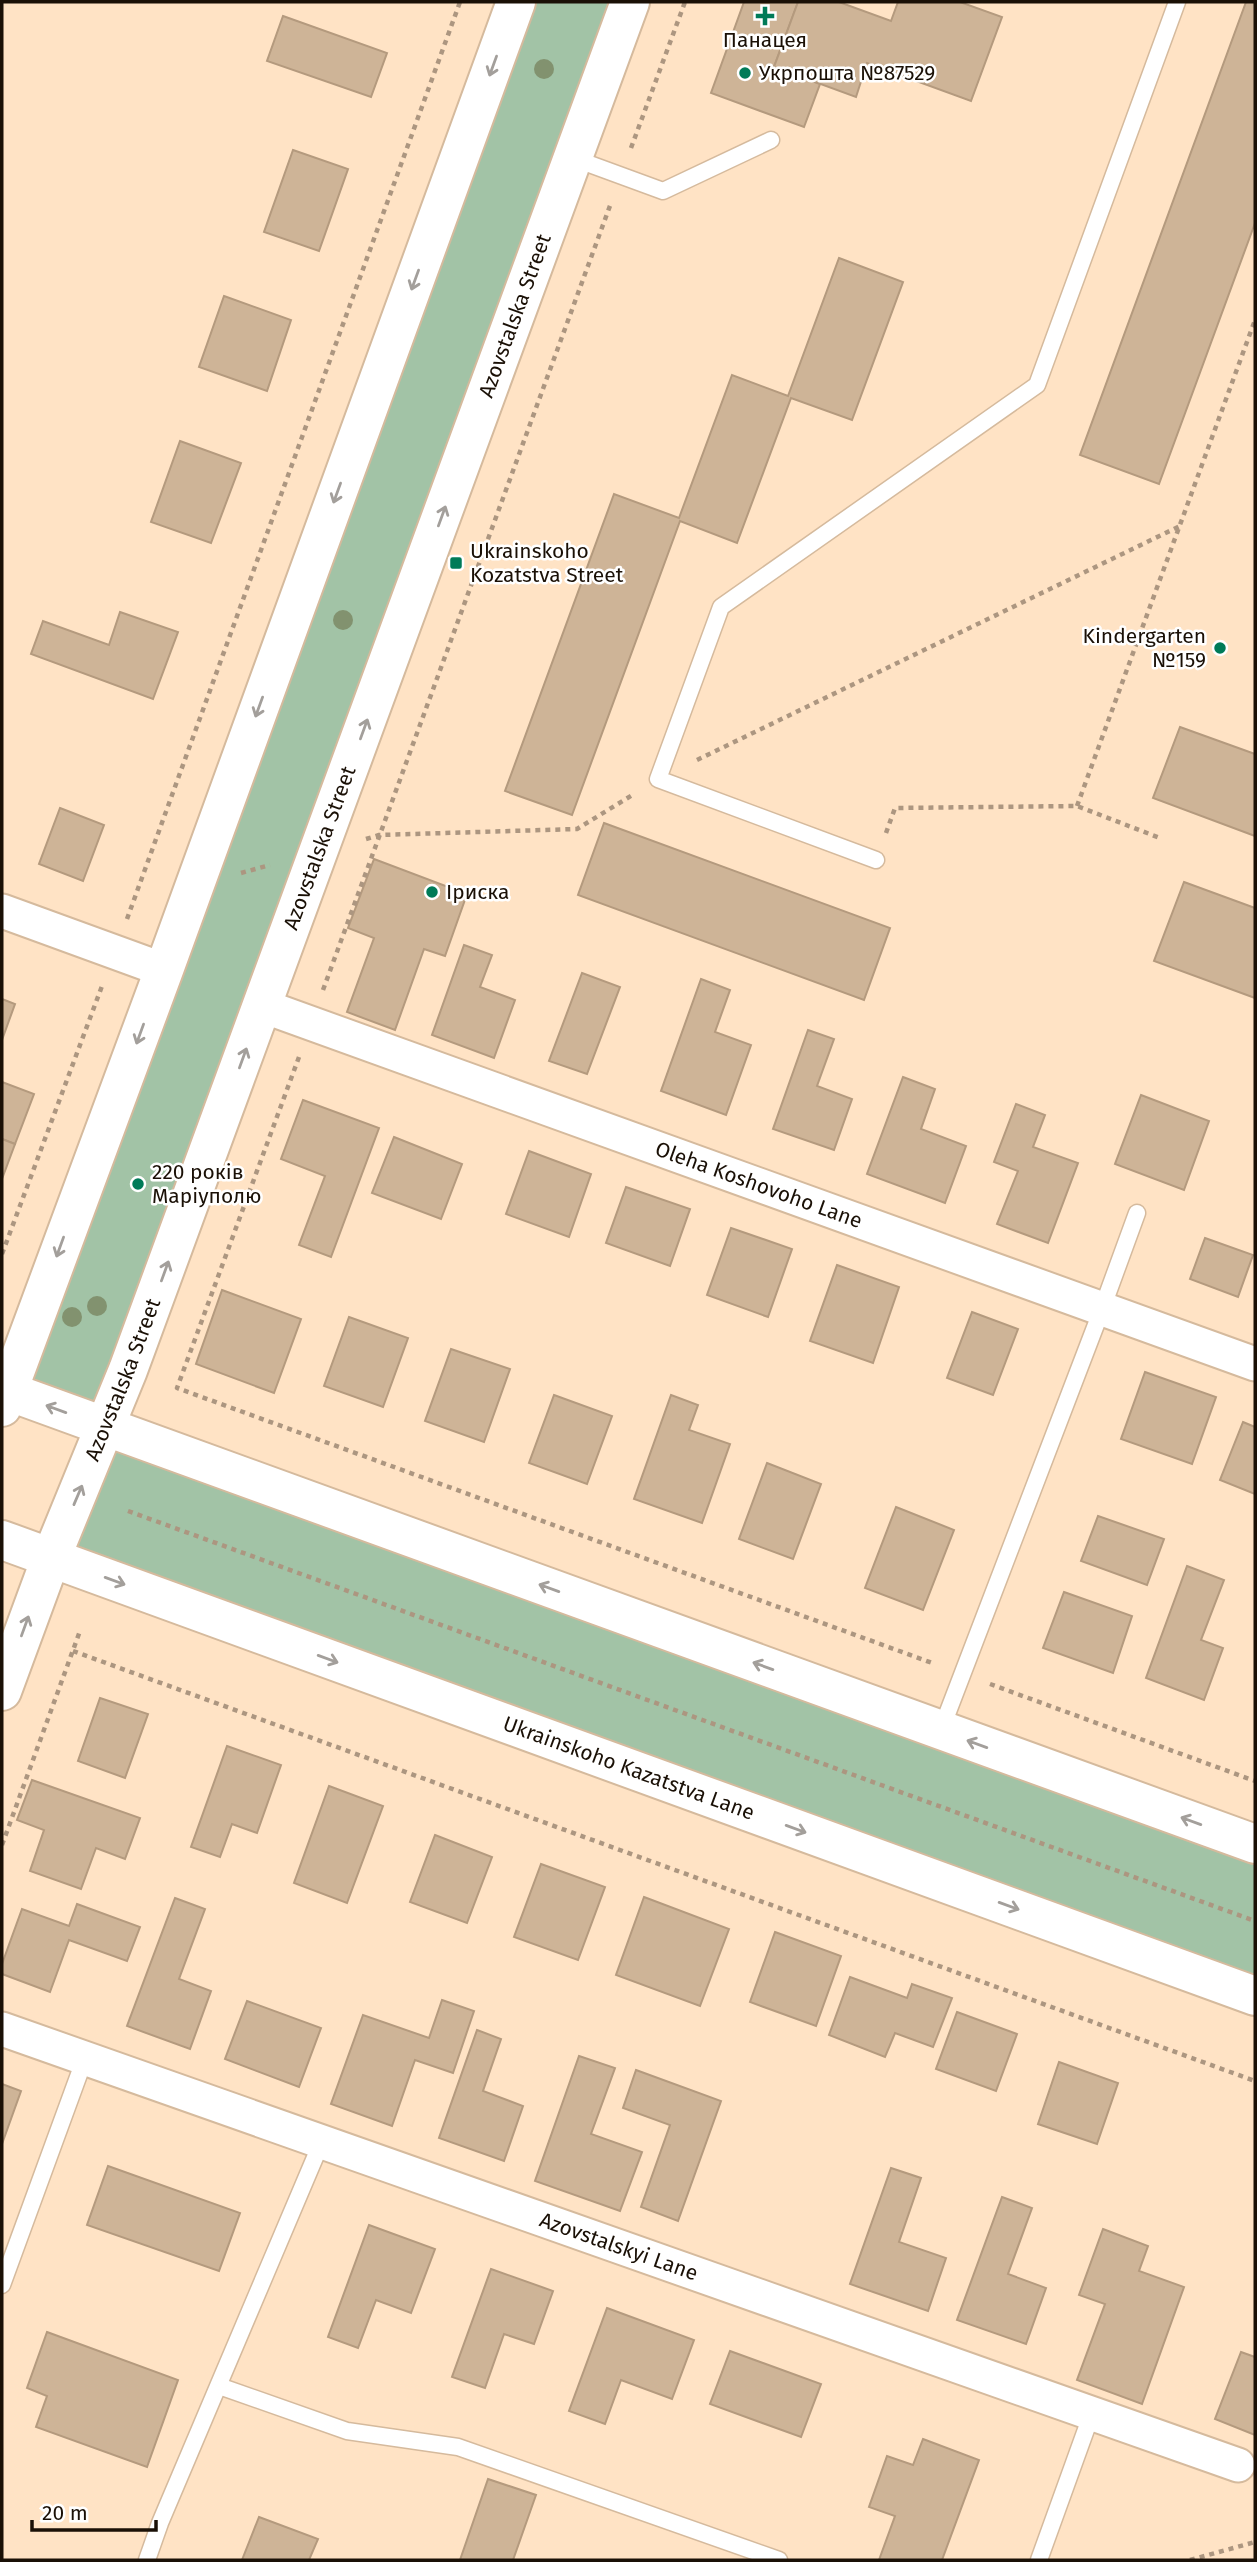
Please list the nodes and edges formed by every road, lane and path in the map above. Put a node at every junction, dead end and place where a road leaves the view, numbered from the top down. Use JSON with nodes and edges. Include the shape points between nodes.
{"nodes":[{"id":1,"x":460,"y":2,"type":"edge"},
{"id":2,"x":516,"y":2,"type":"edge"},
{"id":3,"x":630,"y":2,"type":"edge"},
{"id":4,"x":685,"y":2,"type":"edge"},
{"id":5,"x":1177,"y":2,"type":"edge"},
{"id":6,"x":771,"y":140,"type":"dead end"},
{"id":7,"x":573,"y":158,"type":"junction"},
{"id":8,"x":621,"y":176,"type":"junction"},
{"id":9,"x":1255,"y":320,"type":"edge"},
{"id":10,"x":1180,"y":526,"type":"junction"},
{"id":11,"x":658,"y":779,"type":"junction"},
{"id":12,"x":1077,"y":806,"type":"junction"},
{"id":13,"x":895,"y":808,"type":"dead end"},
{"id":14,"x":379,"y":835,"type":"junction"},
{"id":15,"x":1160,"y":838,"type":"dead end"},
{"id":16,"x":319,"y":852,"type":"junction"},
{"id":17,"x":876,"y":860,"type":"dead end"},
{"id":18,"x":194,"y":886,"type":"junction"},
{"id":19,"x":132,"y":903,"type":"junction"},
{"id":20,"x":2,"y":911,"type":"edge"},
{"id":21,"x":114,"y":952,"type":"junction"},
{"id":22,"x":164,"y":970,"type":"junction"},
{"id":23,"x":263,"y":1006,"type":"junction"},
{"id":24,"x":311,"y":1023,"type":"junction"},
{"id":25,"x":1137,"y":1213,"type":"dead end"},
{"id":26,"x":2,"y":1254,"type":"edge"},
{"id":27,"x":1102,"y":1309,"type":"junction"},
{"id":28,"x":1255,"y":1364,"type":"edge"},
{"id":29,"x":3,"y":1396,"type":"edge"},
{"id":30,"x":106,"y":1427,"type":"junction"},
{"id":31,"x":128,"y":1511,"type":"dead end"},
{"id":32,"x":2,"y":1540,"type":"edge"},
{"id":33,"x":51,"y":1558,"type":"junction"},
{"id":34,"x":80,"y":1631,"type":"dead end"},
{"id":35,"x":73,"y":1651,"type":"junction"},
{"id":36,"x":962,"y":1674,"type":"junction"},
{"id":37,"x":2,"y":1690,"type":"edge"},
{"id":38,"x":941,"y":1730,"type":"junction"},
{"id":39,"x":1255,"y":1781,"type":"edge"},
{"id":40,"x":1255,"y":1844,"type":"edge"},
{"id":41,"x":2,"y":1845,"type":"edge"},
{"id":42,"x":1255,"y":1921,"type":"edge"},
{"id":43,"x":1255,"y":1996,"type":"edge"},
{"id":44,"x":2,"y":2029,"type":"edge"},
{"id":45,"x":85,"y":2058,"type":"junction"},
{"id":46,"x":1255,"y":2081,"type":"edge"},
{"id":47,"x":322,"y":2141,"type":"junction"},
{"id":48,"x":2,"y":2285,"type":"edge"},
{"id":49,"x":219,"y":2386,"type":"junction"},
{"id":50,"x":1093,"y":2413,"type":"junction"},
{"id":51,"x":1238,"y":2465,"type":"dead end"},
{"id":52,"x":1255,"y":2542,"type":"edge"},
{"id":53,"x":147,"y":2560,"type":"edge"},
{"id":54,"x":779,"y":2560,"type":"edge"},
{"id":55,"x":1039,"y":2560,"type":"edge"},
{"id":56,"x":1190,"y":2560,"type":"edge"}],
"edges":[{"from":1,"to":19,"type":"path"},
{"from":2,"to":18,"type":"street","one_way":true},
{"from":3,"to":7,"type":"street","name":"Azovstalska Street"},
{"from":4,"to":8,"type":"path"},
{"from":5,"to":11,"type":"lane","via":[[1037,385],[721,607]]},
{"from":6,"to":8,"type":"lane","via":[[663,191]]},
{"from":7,"to":8,"type":"lane"},
{"from":16,"to":7,"type":"street","name":"Azovstalska Street","one_way":true},
{"from":8,"to":14,"type":"path"},
{"from":9,"to":10,"type":"path"},
{"from":10,"to":11,"type":"path"},
{"from":10,"to":12,"type":"path"},
{"from":11,"to":14,"type":"path","via":[[577,829]]},
{"from":11,"to":17,"type":"lane"},
{"from":12,"to":13,"type":"path"},
{"from":12,"to":15,"type":"path"},
{"from":14,"to":16,"type":"path"},
{"from":14,"to":24,"type":"path"},
{"from":16,"to":18,"type":"path"},
{"from":16,"to":23,"type":"street","name":"Azovstalska Street"},
{"from":18,"to":19,"type":"path"},
{"from":18,"to":22,"type":"street"},
{"from":19,"to":21,"type":"path"},
{"from":20,"to":21,"type":"street"},
{"from":21,"to":22,"type":"street"},
{"from":21,"to":26,"type":"path"},
{"from":22,"to":29,"type":"street","one_way":true},
{"from":23,"to":24,"type":"street","name":"Oleha Koshovoho Lane"},
{"from":30,"to":23,"type":"street","name":"Azovstalska Street","one_way":true},
{"from":24,"to":27,"type":"street","name":"Oleha Koshovoho Lane"},
{"from":24,"to":36,"type":"path","via":[[177,1388]]},
{"from":25,"to":27,"type":"lane"},
{"from":27,"to":28,"type":"street","name":"Oleha Koshovoho Lane"},
{"from":27,"to":36,"type":"lane"},
{"from":30,"to":29,"type":"street","one_way":true},
{"from":33,"to":30,"type":"street","name":"Azovstalska Street","one_way":true},
{"from":38,"to":30,"type":"street","one_way":true},
{"from":31,"to":42,"type":"path"},
{"from":32,"to":33,"type":"street","name":"Ukrainskoho Kazatstva Lane"},
{"from":37,"to":33,"type":"street","name":"Azovstalska Street","one_way":true},
{"from":33,"to":43,"type":"street","name":"Ukrainskoho Kazatstva Lane","one_way":true},
{"from":34,"to":35,"type":"path"},
{"from":35,"to":41,"type":"path"},
{"from":35,"to":46,"type":"path"},
{"from":36,"to":38,"type":"lane"},
{"from":36,"to":39,"type":"path"},
{"from":40,"to":38,"type":"street","one_way":true},
{"from":44,"to":45,"type":"street","name":"Azovstalskyi Lane"},
{"from":45,"to":47,"type":"street","name":"Azovstalskyi Lane"},
{"from":45,"to":48,"type":"lane"},
{"from":47,"to":49,"type":"lane"},
{"from":47,"to":50,"type":"street","name":"Azovstalskyi Lane"},
{"from":49,"to":53,"type":"lane"},
{"from":49,"to":54,"type":"lane","via":[[347,2431],[458,2447]]},
{"from":50,"to":51,"type":"street","name":"Azovstalskyi Lane"},
{"from":50,"to":55,"type":"lane"},
{"from":52,"to":56,"type":"path"}]}
